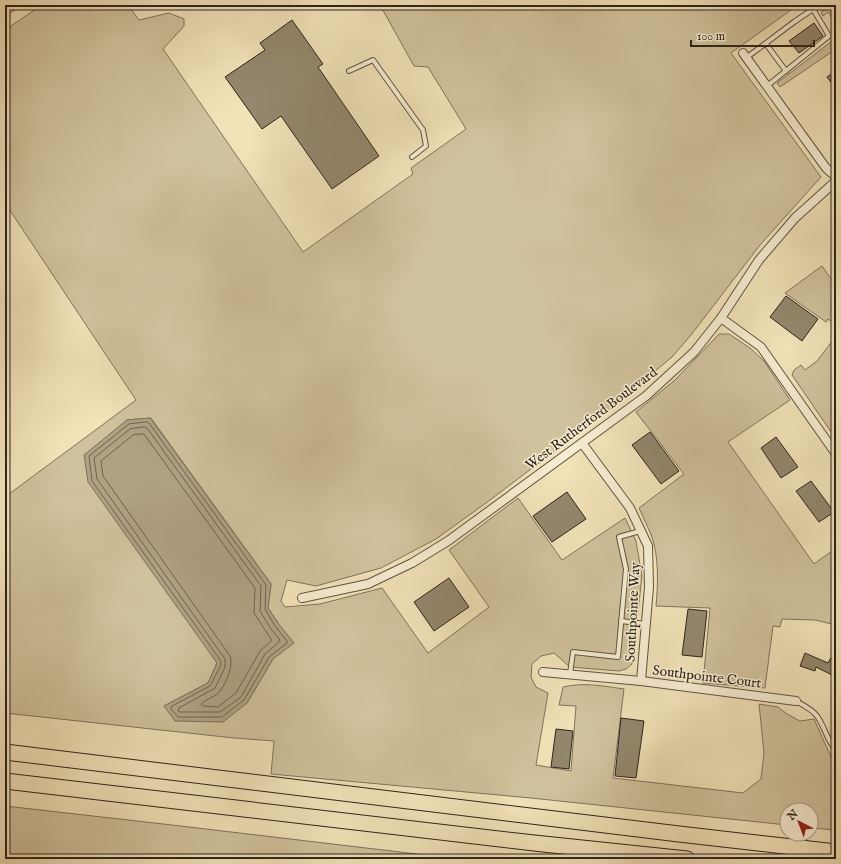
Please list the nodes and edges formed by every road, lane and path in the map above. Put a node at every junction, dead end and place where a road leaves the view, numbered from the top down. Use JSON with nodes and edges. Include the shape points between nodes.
{"nodes":[{"id":1,"x":18,"y":5,"type":"edge"},
{"id":2,"x":819,"y":5,"type":"edge"},
{"id":3,"x":813,"y":9,"type":"junction"},
{"id":4,"x":5,"y":13,"type":"edge"},
{"id":5,"x":766,"y":44,"type":"junction"},
{"id":6,"x":745,"y":55,"type":"joint"},
{"id":7,"x":349,"y":71,"type":"dead end"},
{"id":8,"x":786,"y":71,"type":"junction"},
{"id":9,"x":766,"y":86,"type":"junction"},
{"id":10,"x":412,"y":157,"type":"dead end"},
{"id":11,"x":836,"y":177,"type":"edge"},
{"id":12,"x":836,"y":181,"type":"edge"},
{"id":13,"x":721,"y":318,"type":"junction"},
{"id":14,"x":582,"y":443,"type":"junction"},
{"id":15,"x":836,"y":454,"type":"edge"},
{"id":16,"x":640,"y":531,"type":"junction"},
{"id":17,"x":302,"y":598,"type":"dead end"},
{"id":18,"x":621,"y":621,"type":"junction"},
{"id":19,"x":646,"y":624,"type":"junction"},
{"id":20,"x":543,"y":672,"type":"dead end"},
{"id":21,"x":570,"y":674,"type":"junction"},
{"id":22,"x":641,"y":681,"type":"junction"},
{"id":23,"x":796,"y":701,"type":"joint"},
{"id":24,"x":836,"y":750,"type":"edge"},
{"id":25,"x":5,"y":752,"type":"edge"},
{"id":26,"x":5,"y":781,"type":"edge"},
{"id":27,"x":679,"y":834,"type":"junction"},
{"id":28,"x":836,"y":844,"type":"edge"},
{"id":29,"x":836,"y":852,"type":"edge"},
{"id":30,"x":684,"y":859,"type":"edge"}],
"edges":[{"from":1,"to":4,"type":"lane"},
{"from":2,"to":3,"type":"lane"},
{"from":3,"to":5,"type":"lane"},
{"from":3,"to":8,"type":"lane","via":[[830,36]]},
{"from":5,"to":6,"type":"lane"},
{"from":5,"to":8,"type":"lane"},
{"from":6,"to":9,"type":"street"},
{"from":7,"to":10,"type":"lane","via":[[373,60],[424,130],[426,146]]},
{"from":8,"to":9,"type":"lane"},
{"from":9,"to":11,"type":"street","via":[[826,168]]},
{"from":12,"to":13,"type":"street","name":"West Rutherford Boulevard","via":[[795,218],[759,260]]},
{"from":13,"to":14,"type":"street","name":"West Rutherford Boulevard","via":[[694,352],[646,396]]},
{"from":13,"to":15,"type":"street","via":[[761,347]]},
{"from":14,"to":16,"type":"street","name":"Southpointe Way","via":[[630,508]]},
{"from":14,"to":17,"type":"street","name":"West Rutherford Boulevard","via":[[448,541],[412,563],[368,584]]},
{"from":16,"to":18,"type":"lane","via":[[619,537],[626,569]]},
{"from":16,"to":19,"type":"street","name":"Southpointe Way","via":[[648,546],[649,588]]},
{"from":18,"to":19,"type":"lane"},
{"from":18,"to":21,"type":"lane","via":[[618,657],[573,652]]},
{"from":19,"to":22,"type":"street","name":"Southpointe Way"},
{"from":20,"to":21,"type":"street","name":"Southpointe Court"},
{"from":21,"to":22,"type":"street","name":"Southpointe Court"},
{"from":22,"to":23,"type":"street","name":"Southpointe Court"},
{"from":23,"to":24,"type":"lane","via":[[816,715],[826,731],[830,744]]},
{"from":25,"to":27,"type":"highway"},
{"from":26,"to":30,"type":"highway"},
{"from":27,"to":28,"type":"highway"},
{"from":27,"to":29,"type":"highway"}]}
